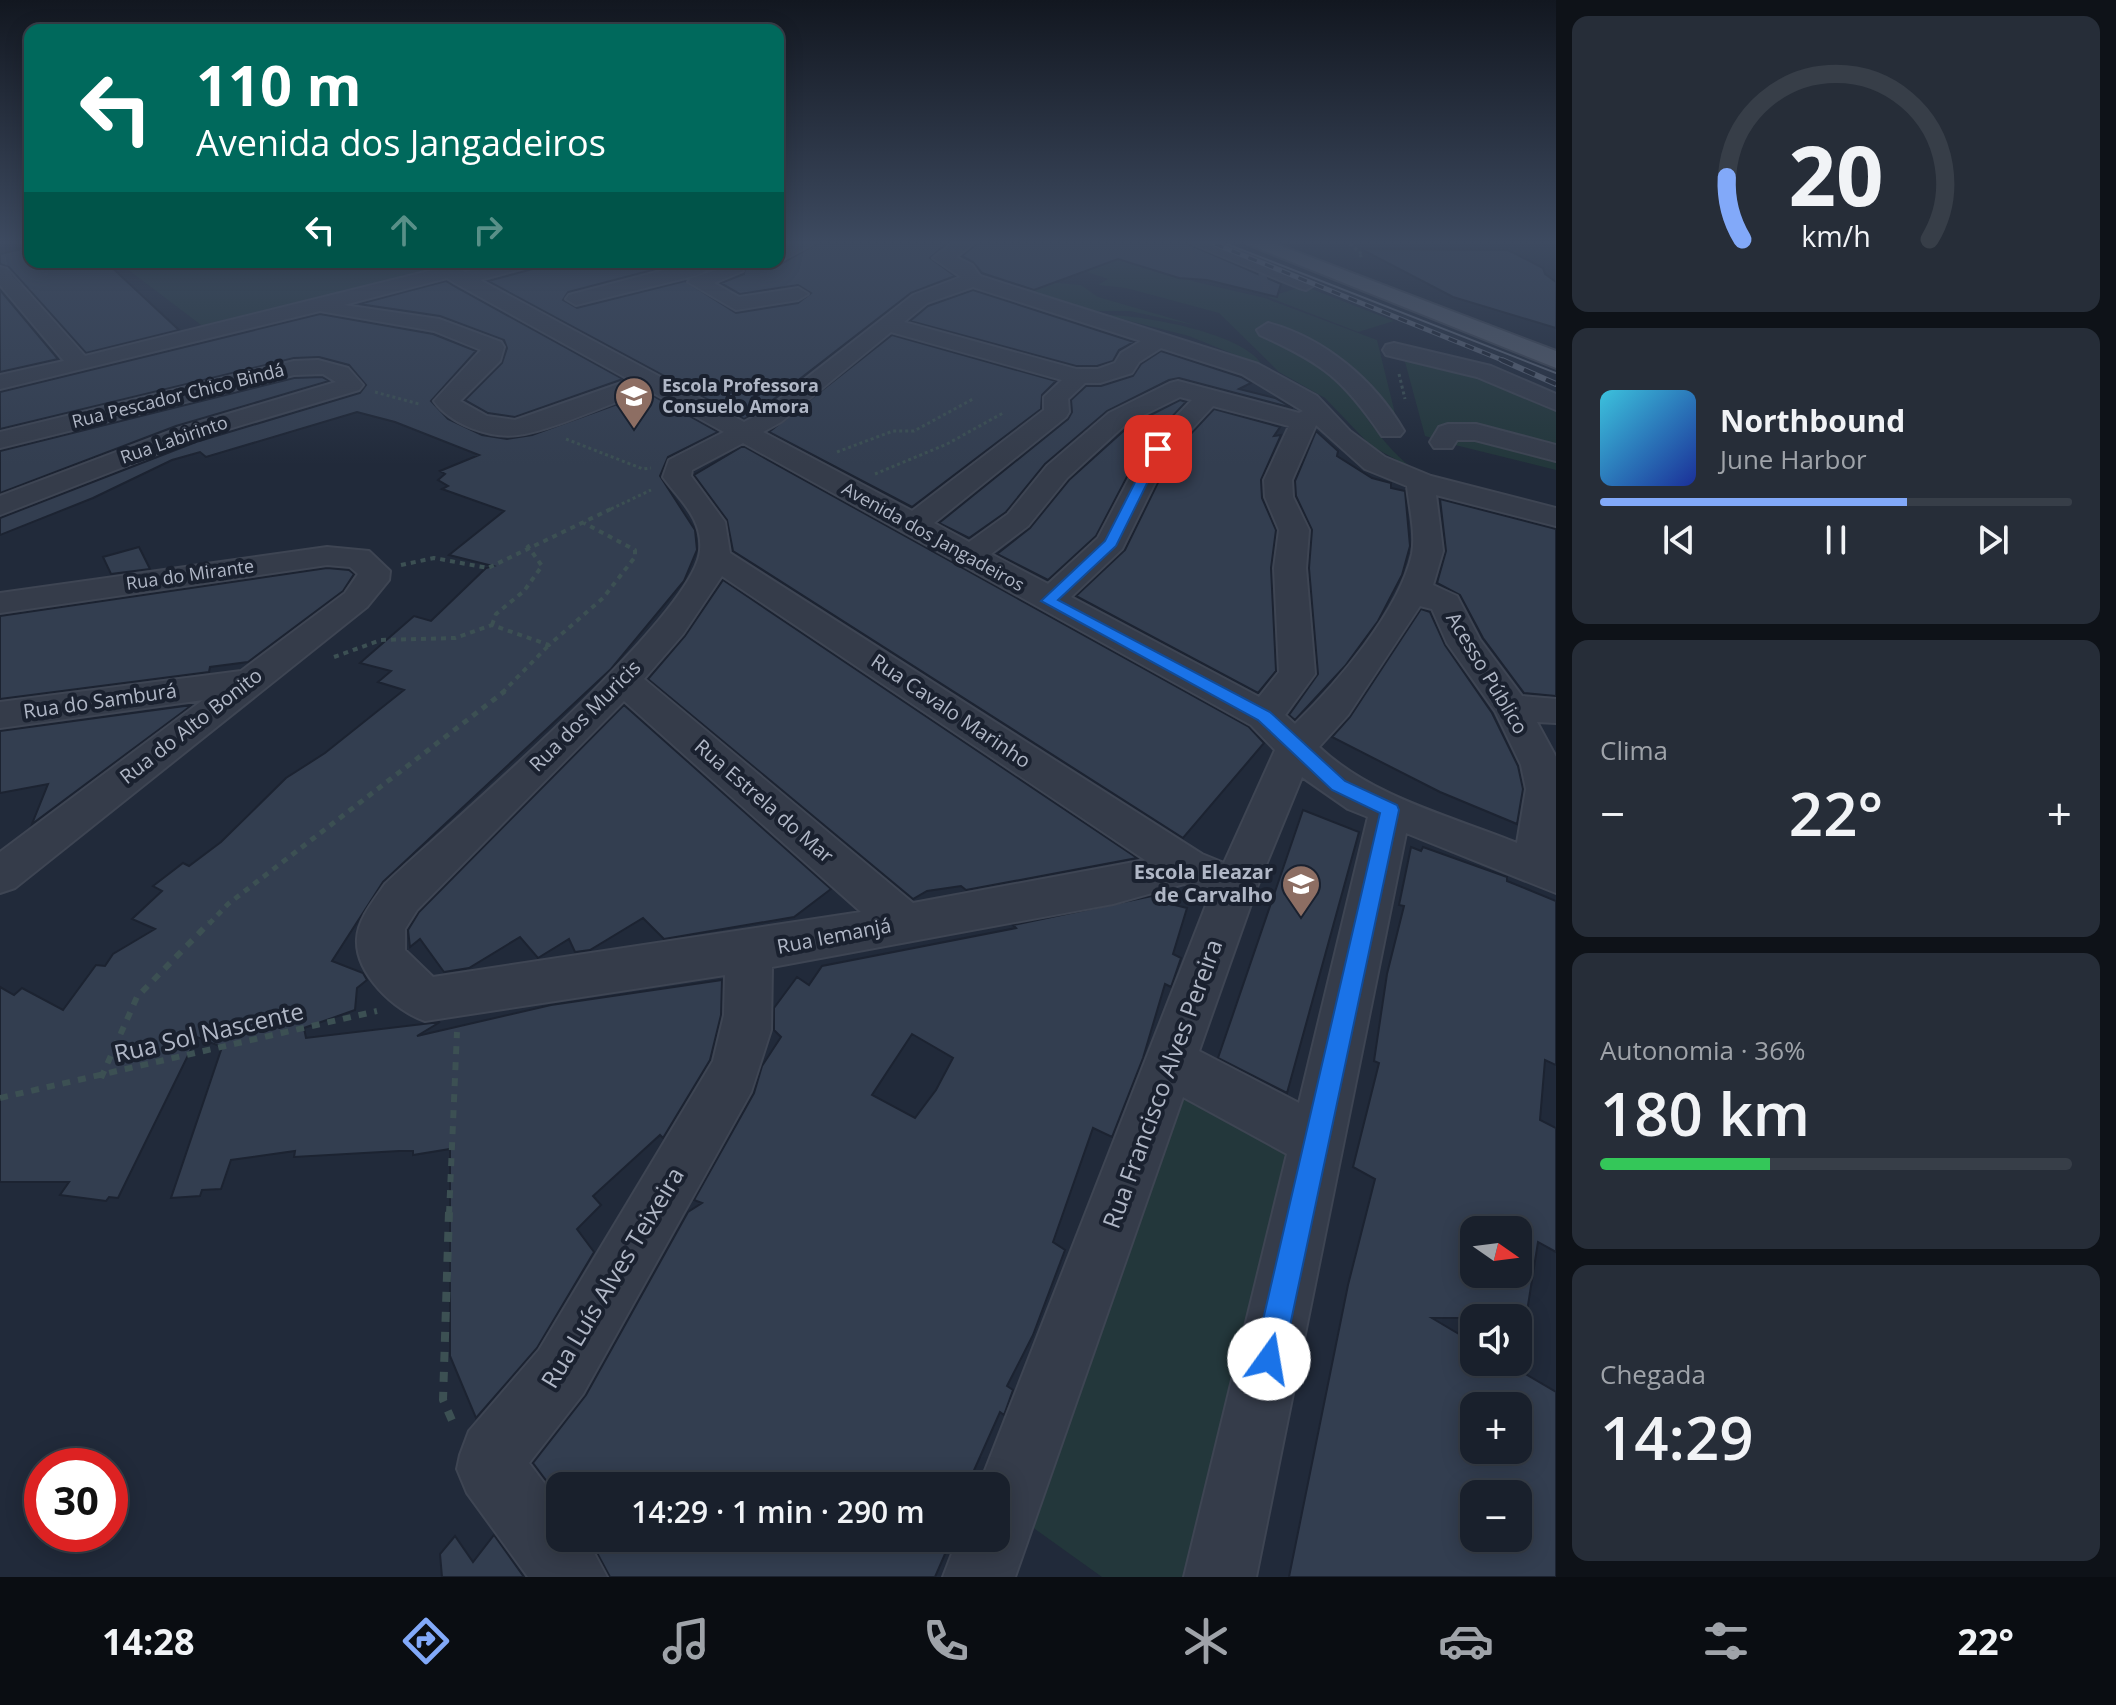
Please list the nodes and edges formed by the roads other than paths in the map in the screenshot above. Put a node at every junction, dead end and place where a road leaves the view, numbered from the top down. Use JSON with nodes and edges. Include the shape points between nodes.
{"nodes":[{"id":1,"x":44,"y":318,"type":"edge"},
{"id":2,"x":273,"y":318,"type":"edge"},
{"id":3,"x":387,"y":318,"type":"edge"},
{"id":4,"x":534,"y":318,"type":"edge"},
{"id":5,"x":894,"y":318,"type":"edge"},
{"id":6,"x":1111,"y":318,"type":"edge"},
{"id":7,"x":1119,"y":318,"type":"edge"},
{"id":8,"x":1141,"y":318,"type":"edge"},
{"id":9,"x":1470,"y":318,"type":"edge"},
{"id":10,"x":885,"y":324,"type":"junction"},
{"id":11,"x":1167,"y":330,"type":"junction"},
{"id":12,"x":1268,"y":330,"type":"dead end"},
{"id":13,"x":1208,"y":332,"type":"dead end"},
{"id":14,"x":1507,"y":332,"type":"junction"},
{"id":15,"x":1556,"y":345,"type":"edge"},
{"id":16,"x":1394,"y":350,"type":"road end"},
{"id":17,"x":138,"y":352,"type":"junction"},
{"id":18,"x":1556,"y":360,"type":"edge"},
{"id":19,"x":78,"y":363,"type":"junction"},
{"id":20,"x":1124,"y":368,"type":"junction"},
{"id":21,"x":1275,"y":374,"type":"junction"},
{"id":22,"x":1075,"y":376,"type":"junction"},
{"id":23,"x":650,"y":381,"type":"junction"},
{"id":24,"x":0,"y":382,"type":"edge"},
{"id":25,"x":351,"y":385,"type":"joint"},
{"id":26,"x":1178,"y":388,"type":"junction"},
{"id":27,"x":171,"y":398,"type":"junction"},
{"id":28,"x":1207,"y":398,"type":"junction"},
{"id":29,"x":1556,"y":403,"type":"edge"},
{"id":30,"x":1311,"y":417,"type":"junction"},
{"id":31,"x":1391,"y":431,"type":"dead end"},
{"id":32,"x":744,"y":433,"type":"junction"},
{"id":33,"x":0,"y":440,"type":"edge"},
{"id":34,"x":1443,"y":442,"type":"dead end"},
{"id":35,"x":1556,"y":453,"type":"edge"},
{"id":36,"x":1421,"y":482,"type":"junction"},
{"id":37,"x":0,"y":506,"type":"edge"},
{"id":38,"x":1556,"y":508,"type":"edge"},
{"id":39,"x":1556,"y":517,"type":"edge"},
{"id":40,"x":910,"y":524,"type":"junction"},
{"id":41,"x":715,"y":557,"type":"junction"},
{"id":42,"x":968,"y":557,"type":"junction"},
{"id":43,"x":374,"y":571,"type":"joint"},
{"id":44,"x":1416,"y":587,"type":"junction"},
{"id":45,"x":1048,"y":601,"type":"junction"},
{"id":46,"x":0,"y":603,"type":"edge"},
{"id":47,"x":623,"y":680,"type":"junction"},
{"id":48,"x":247,"y":682,"type":"junction"},
{"id":49,"x":1511,"y":707,"type":"junction"},
{"id":50,"x":1556,"y":711,"type":"edge"},
{"id":51,"x":0,"y":715,"type":"edge"},
{"id":52,"x":1279,"y":732,"type":"junction"},
{"id":53,"x":1390,"y":810,"type":"junction"},
{"id":54,"x":1187,"y":866,"type":"junction"},
{"id":55,"x":1546,"y":872,"type":"edge"},
{"id":56,"x":0,"y":876,"type":"edge"},
{"id":57,"x":1235,"y":887,"type":"junction"},
{"id":58,"x":904,"y":923,"type":"junction"},
{"id":59,"x":748,"y":952,"type":"junction"},
{"id":60,"x":442,"y":998,"type":"joint"},
{"id":61,"x":1171,"y":1063,"type":"junction"},
{"id":62,"x":1317,"y":1141,"type":"junction"},
{"id":63,"x":1010,"y":1494,"type":"edge"},
{"id":64,"x":988,"y":1552,"type":"edge"},
{"id":65,"x":571,"y":1577,"type":"edge"},
{"id":66,"x":979,"y":1577,"type":"edge"},
{"id":67,"x":1220,"y":1577,"type":"edge"}],
"edges":[{"from":1,"to":19,"type":"street"},
{"from":2,"to":17,"type":"street"},
{"from":3,"to":23,"type":"street","via":[[439,325],[493,347],[492,356],[446,401],[505,428]]},
{"from":4,"to":23,"type":"street","name":"Avenida dos Jangadeiros"},
{"from":5,"to":10,"type":"street"},
{"from":6,"to":21,"type":"street","via":[[1180,337]]},
{"from":7,"to":11,"type":"street"},
{"from":8,"to":11,"type":"street"},
{"from":9,"to":14,"type":"main road"},
{"from":10,"to":22,"type":"street"},
{"from":10,"to":32,"type":"street","via":[[785,407]]},
{"from":11,"to":20,"type":"street","via":[[1129,358]]},
{"from":11,"to":30,"type":"street","via":[[1295,392]]},
{"from":12,"to":31,"type":"street","via":[[1344,371]]},
{"from":13,"to":21,"type":"street","via":[[1253,352]]},
{"from":14,"to":15,"type":"main road"},
{"from":14,"to":18,"type":"main road"},
{"from":16,"to":29,"type":"street","via":[[1483,371]]},
{"from":17,"to":19,"type":"street"},
{"from":17,"to":27,"type":"street"},
{"from":19,"to":24,"type":"street"},
{"from":20,"to":22,"type":"street","via":[[1100,376]]},
{"from":20,"to":26,"type":"street"},
{"from":21,"to":38,"type":"street","via":[[1322,401],[1352,434],[1397,466]]},
{"from":22,"to":40,"type":"street","via":[[1056,397],[1057,412],[933,512]]},
{"from":23,"to":32,"type":"street","name":"Avenida dos Jangadeiros"},
{"from":25,"to":27,"type":"street","name":"Rua Pescador Chico Bindá","via":[[338,371],[310,366]]},
{"from":25,"to":37,"type":"street","name":"Rua Labirinto","via":[[186,434]]},
{"from":26,"to":28,"type":"street"},
{"from":26,"to":42,"type":"street","via":[[1118,418],[1057,472],[1018,520]]},
{"from":27,"to":33,"type":"street","name":"Rua Pescador Chico Bindá"},
{"from":28,"to":30,"type":"street"},
{"from":28,"to":45,"type":"street","via":[[1158,449],[1111,543]]},
{"from":30,"to":36,"type":"street","via":[[1357,451]]},
{"from":30,"to":52,"type":"street","via":[[1278,480],[1279,497],[1294,530],[1290,568],[1297,674]]},
{"from":32,"to":40,"type":"street","name":"Avenida dos Jangadeiros"},
{"from":32,"to":41,"type":"street","via":[[678,472],[703,505],[715,534]]},
{"from":34,"to":35,"type":"street","via":[[1448,432],[1464,430]]},
{"from":36,"to":39,"type":"street"},
{"from":36,"to":44,"type":"street","name":"Rua Francisco Alves Pereira","via":[[1428,551]]},
{"from":40,"to":42,"type":"street","name":"Avenida dos Jangadeiros"},
{"from":41,"to":47,"type":"street","name":"Rua dos Muricis","via":[[698,594]]},
{"from":41,"to":54,"type":"street","name":"Rua Cavalo Marinho"},
{"from":42,"to":45,"type":"street","name":"Avenida dos Jangadeiros"},
{"from":43,"to":46,"type":"street","name":"Rua do Mirante","via":[[358,558],[327,556]]},
{"from":43,"to":48,"type":"street","name":"Rua do Alto Bonito","via":[[356,600]]},
{"from":44,"to":49,"type":"street","name":"Acesso Público","via":[[1445,603],[1464,643]]},
{"from":44,"to":52,"type":"street","name":"Rua Francisco Alves Pereira","via":[[1335,706]]},
{"from":45,"to":52,"type":"street","name":"Avenida dos Jangadeiros"},
{"from":47,"to":58,"type":"street","name":"Rua Estrela do Mar"},
{"from":47,"to":60,"type":"street","name":"Rua dos Muricis","via":[[387,913],[378,941],[383,956],[395,974]]},
{"from":48,"to":51,"type":"street","name":"Rua do Samburá"},
{"from":48,"to":56,"type":"street","name":"Rua do Alto Bonito"},
{"from":49,"to":50,"type":"street"},
{"from":49,"to":55,"type":"street","name":"Acesso Público","via":[[1541,765]]},
{"from":52,"to":53,"type":"street","name":"Avenida dos Jangadeiros","via":[[1338,785]]},
{"from":52,"to":57,"type":"street","name":"Rua Francisco Alves Pereira"},
{"from":53,"to":55,"type":"street","name":"Avenida dos Jangadeiros"},
{"from":53,"to":62,"type":"street"},
{"from":54,"to":57,"type":"street"},
{"from":54,"to":58,"type":"street","name":"Rua Iemanjá","via":[[1113,886]]},
{"from":57,"to":61,"type":"street","name":"Rua Francisco Alves Pereira"},
{"from":58,"to":59,"type":"street","name":"Rua Iemanjá"},
{"from":59,"to":60,"type":"street","name":"Rua Iemanjá"},
{"from":59,"to":65,"type":"street","name":"Rua Luís Alves Teixeira","via":[[749,1020],[733,1075],[561,1372],[493,1455],[491,1469]]},
{"from":61,"to":62,"type":"street"},
{"from":61,"to":63,"type":"street","name":"Rua Francisco Alves Pereira"},
{"from":62,"to":67,"type":"street"},
{"from":64,"to":66,"type":"street"}]}
